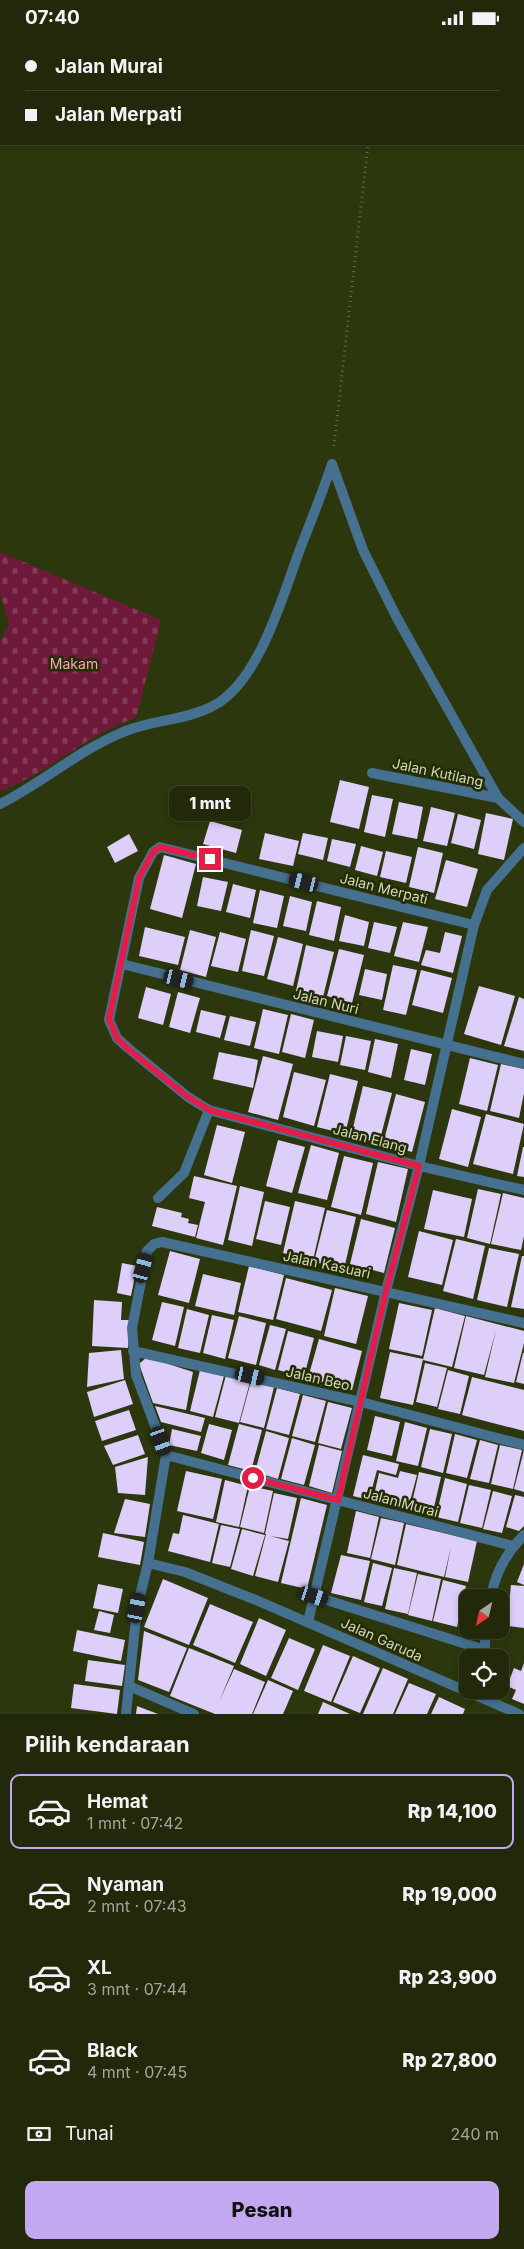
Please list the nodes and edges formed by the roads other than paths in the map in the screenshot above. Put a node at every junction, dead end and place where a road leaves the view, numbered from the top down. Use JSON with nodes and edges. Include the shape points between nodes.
{"nodes":[{"id":1,"x":372,"y":773,"type":"dead end"},
{"id":2,"x":498,"y":799,"type":"junction"},
{"id":3,"x":0,"y":803,"type":"edge"},
{"id":4,"x":524,"y":822,"type":"edge"},
{"id":5,"x":524,"y":848,"type":"edge"},
{"id":6,"x":172,"y":850,"type":"joint"},
{"id":7,"x":474,"y":925,"type":"junction"},
{"id":8,"x":122,"y":964,"type":"junction"},
{"id":9,"x":447,"y":1046,"type":"junction"},
{"id":10,"x":524,"y":1064,"type":"edge"},
{"id":11,"x":209,"y":1110,"type":"junction"},
{"id":12,"x":419,"y":1166,"type":"junction"},
{"id":13,"x":524,"y":1190,"type":"edge"},
{"id":14,"x":158,"y":1197,"type":"dead end"},
{"id":15,"x":386,"y":1291,"type":"junction"},
{"id":16,"x":524,"y":1323,"type":"edge"},
{"id":17,"x":133,"y":1351,"type":"junction"},
{"id":18,"x":361,"y":1402,"type":"junction"},
{"id":19,"x":524,"y":1445,"type":"edge"},
{"id":20,"x":166,"y":1455,"type":"junction"},
{"id":21,"x":338,"y":1500,"type":"junction"},
{"id":22,"x":524,"y":1535,"type":"edge"},
{"id":23,"x":513,"y":1546,"type":"junction"},
{"id":24,"x":148,"y":1563,"type":"junction"},
{"id":25,"x":493,"y":1589,"type":"edge"},
{"id":26,"x":314,"y":1596,"type":"junction"},
{"id":27,"x":308,"y":1622,"type":"junction"},
{"id":28,"x":470,"y":1649,"type":"edge"},
{"id":29,"x":459,"y":1684,"type":"edge"},
{"id":30,"x":129,"y":1686,"type":"junction"},
{"id":31,"x":492,"y":1699,"type":"edge"},
{"id":32,"x":514,"y":1713,"type":"edge"},
{"id":33,"x":126,"y":1714,"type":"edge"},
{"id":34,"x":194,"y":1714,"type":"edge"}],
"edges":[{"from":1,"to":2,"type":"street","name":"Jalan Kutilang"},
{"from":2,"to":3,"type":"street","via":[[393,610],[364,550],[332,464],[271,629],[247,674],[230,693],[212,707],[122,732],[28,790]]},
{"from":2,"to":4,"type":"street"},
{"from":5,"to":7,"type":"street","via":[[487,890]]},
{"from":6,"to":7,"type":"street","name":"Jalan Merpati"},
{"from":6,"to":8,"type":"street","name":"Jalan Elang","via":[[160,847],[153,852],[139,878]]},
{"from":7,"to":9,"type":"street"},
{"from":8,"to":9,"type":"street","name":"Jalan Nuri"},
{"from":8,"to":11,"type":"street","name":"Jalan Elang","via":[[109,1019],[112,1031],[128,1049]]},
{"from":9,"to":10,"type":"street","name":"Jalan Nuri"},
{"from":9,"to":12,"type":"street"},
{"from":11,"to":12,"type":"street","name":"Jalan Elang"},
{"from":11,"to":14,"type":"street","via":[[184,1173]]},
{"from":12,"to":13,"type":"street","name":"Jalan Elang"},
{"from":12,"to":15,"type":"street"},
{"from":15,"to":16,"type":"street","name":"Jalan Kasuari"},
{"from":15,"to":17,"type":"street","name":"Jalan Kasuari","via":[[162,1241],[147,1251],[132,1327]]},
{"from":15,"to":18,"type":"street"},
{"from":17,"to":18,"type":"street","name":"Jalan Beo"},
{"from":17,"to":20,"type":"street","via":[[136,1375]]},
{"from":18,"to":19,"type":"street","name":"Jalan Beo"},
{"from":18,"to":21,"type":"street"},
{"from":20,"to":21,"type":"street","name":"Jalan Murai"},
{"from":20,"to":24,"type":"street"},
{"from":21,"to":23,"type":"street","name":"Jalan Murai"},
{"from":21,"to":26,"type":"street"},
{"from":22,"to":23,"type":"street"},
{"from":23,"to":25,"type":"street"},
{"from":24,"to":27,"type":"street","name":"Jalan Garuda","via":[[185,1572]]},
{"from":24,"to":30,"type":"street","via":[[137,1608]]},
{"from":26,"to":27,"type":"street"},
{"from":26,"to":28,"type":"street"},
{"from":27,"to":29,"type":"street","name":"Jalan Garuda"},
{"from":30,"to":33,"type":"street"},
{"from":30,"to":34,"type":"street"},
{"from":31,"to":32,"type":"street","name":"Jalan Garuda"}]}
